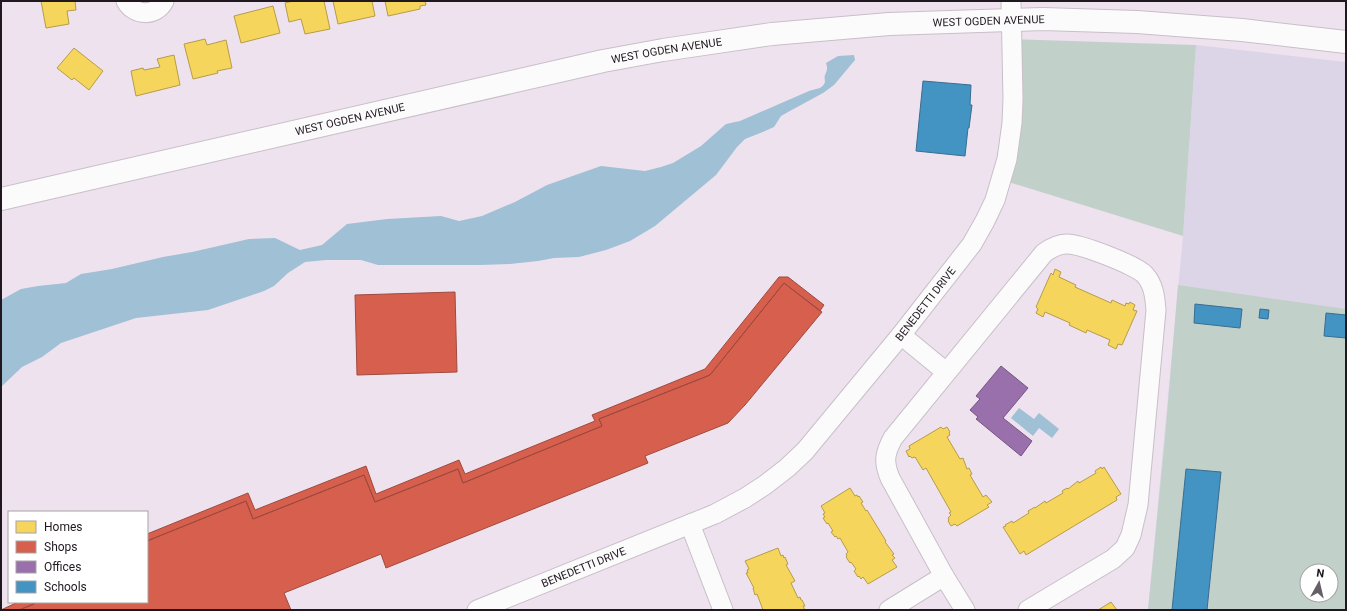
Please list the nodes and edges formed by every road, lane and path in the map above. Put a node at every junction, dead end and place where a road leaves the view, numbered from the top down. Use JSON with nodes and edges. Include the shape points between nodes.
{"nodes":[{"id":1,"x":126,"y":1,"type":"edge"},
{"id":2,"x":164,"y":1,"type":"edge"},
{"id":3,"x":1011,"y":11,"type":"edge"},
{"id":4,"x":1346,"y":42,"type":"edge"},
{"id":5,"x":1,"y":199,"type":"edge"},
{"id":6,"x":901,"y":336,"type":"junction"},
{"id":7,"x":946,"y":372,"type":"junction"},
{"id":8,"x":690,"y":524,"type":"junction"},
{"id":9,"x":944,"y":576,"type":"junction"},
{"id":10,"x":477,"y":610,"type":"edge"},
{"id":11,"x":724,"y":610,"type":"edge"},
{"id":12,"x":889,"y":610,"type":"edge"},
{"id":13,"x":964,"y":610,"type":"edge"},
{"id":14,"x":1028,"y":610,"type":"edge"}],
"edges":[{"from":1,"to":2,"type":"street","via":[[132,9],[144,13],[157,9]]},
{"from":3,"to":4,"type":"main road","name":"WEST OGDEN AVENUE","via":[[1043,19],[1137,22],[1242,30]]},
{"from":3,"to":5,"type":"main road","name":"WEST OGDEN AVENUE","via":[[772,34],[603,61]]},
{"from":3,"to":6,"type":"street","name":"BENEDETTI DRIVE","via":[[1012,123],[1001,182],[985,221],[972,244]]},
{"from":6,"to":7,"type":"street"},
{"from":6,"to":8,"type":"street","name":"BENEDETTI DRIVE","via":[[805,451],[787,468],[746,498]]},
{"from":7,"to":9,"type":"street","via":[[893,438],[885,459],[890,478]]},
{"from":7,"to":14,"type":"street","via":[[1044,253],[1052,247],[1078,245],[1136,268],[1145,275],[1152,287],[1156,310],[1138,505],[1131,535],[1125,548],[1113,559]]},
{"from":8,"to":10,"type":"street","name":"BENEDETTI DRIVE"},
{"from":8,"to":11,"type":"street"},
{"from":9,"to":12,"type":"street"},
{"from":9,"to":13,"type":"street"}]}
